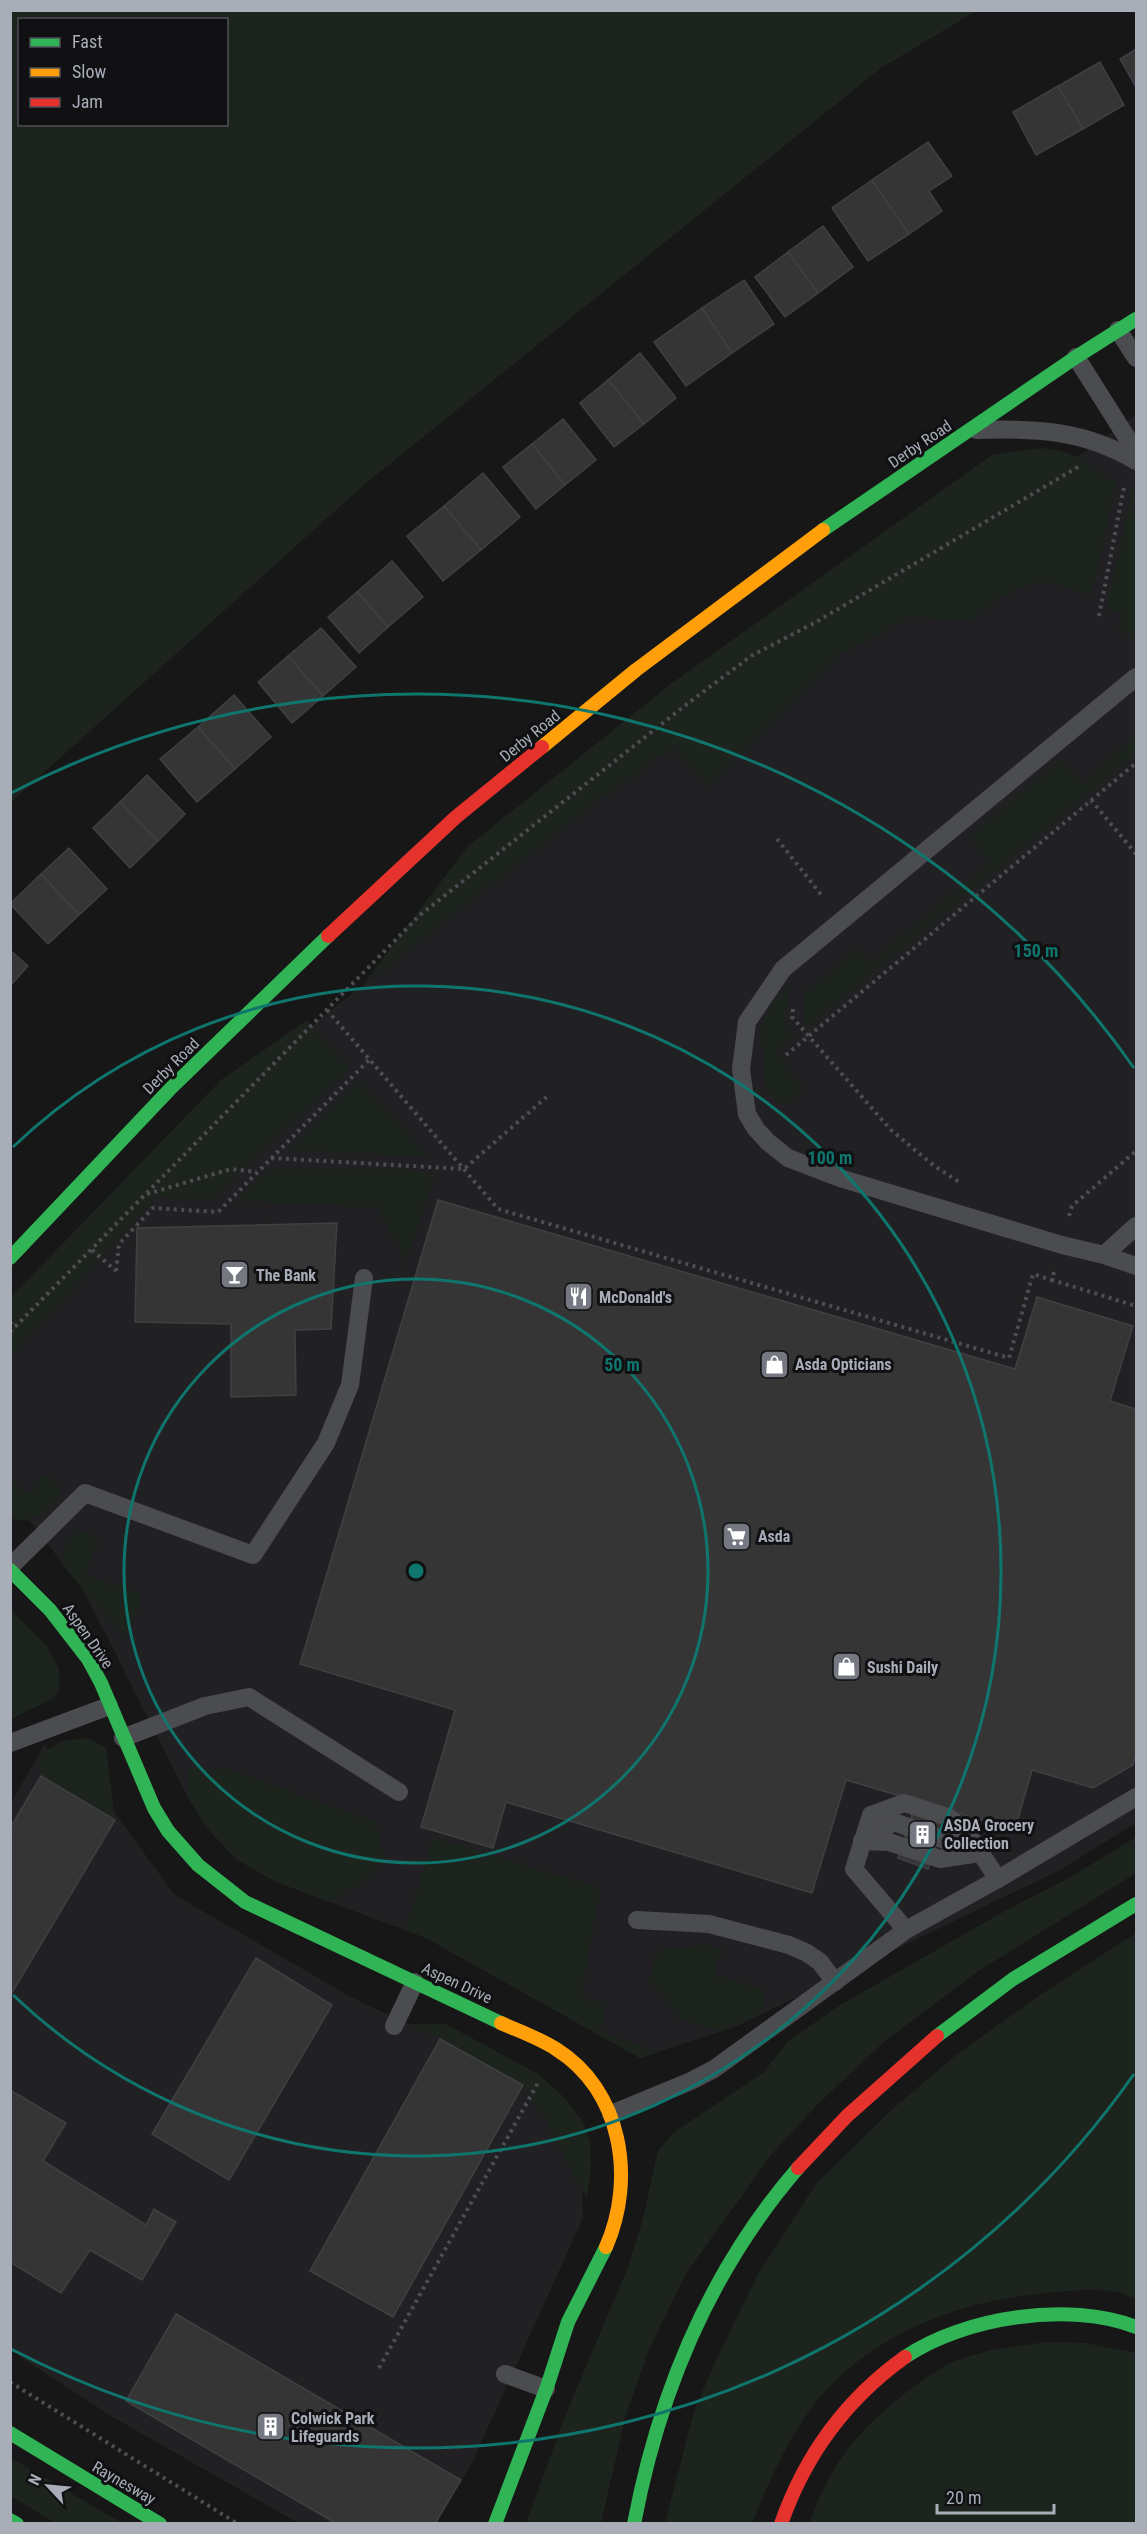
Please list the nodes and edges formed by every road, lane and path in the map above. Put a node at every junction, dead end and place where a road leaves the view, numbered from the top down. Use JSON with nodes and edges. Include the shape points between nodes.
{"nodes":[{"id":1,"x":1137,"y":319,"type":"edge"},
{"id":2,"x":1118,"y":330,"type":"junction"},
{"id":3,"x":1076,"y":357,"type":"junction"},
{"id":4,"x":1137,"y":358,"type":"edge"},
{"id":5,"x":968,"y":431,"type":"junction"},
{"id":6,"x":1129,"y":455,"type":"edge"},
{"id":7,"x":1099,"y":616,"type":"dead end"},
{"id":8,"x":1137,"y":677,"type":"edge"},
{"id":9,"x":1137,"y":763,"type":"edge"},
{"id":10,"x":1091,"y":800,"type":"junction"},
{"id":11,"x":777,"y":838,"type":"dead end"},
{"id":12,"x":1137,"y":854,"type":"edge"},
{"id":13,"x":826,"y":934,"type":"junction"},
{"id":14,"x":796,"y":998,"type":"dead end"},
{"id":15,"x":327,"y":1010,"type":"junction"},
{"id":16,"x":808,"y":1036,"type":"junction"},
{"id":17,"x":786,"y":1055,"type":"dead end"},
{"id":18,"x":370,"y":1059,"type":"junction"},
{"id":19,"x":550,"y":1094,"type":"dead end"},
{"id":20,"x":1137,"y":1151,"type":"edge"},
{"id":21,"x":271,"y":1158,"type":"junction"},
{"id":22,"x":464,"y":1169,"type":"junction"},
{"id":23,"x":256,"y":1172,"type":"junction"},
{"id":24,"x":147,"y":1194,"type":"junction"},
{"id":25,"x":950,"y":1210,"type":"junction"},
{"id":26,"x":1137,"y":1226,"type":"edge"},
{"id":27,"x":1062,"y":1245,"type":"junction"},
{"id":28,"x":92,"y":1250,"type":"junction"},
{"id":29,"x":1104,"y":1255,"type":"junction"},
{"id":30,"x":10,"y":1258,"type":"edge"},
{"id":31,"x":1137,"y":1266,"type":"edge"},
{"id":32,"x":364,"y":1278,"type":"dead end"},
{"id":33,"x":1052,"y":1280,"type":"junction"},
{"id":34,"x":1137,"y":1306,"type":"edge"},
{"id":35,"x":10,"y":1322,"type":"edge"},
{"id":36,"x":16,"y":1327,"type":"junction"},
{"id":37,"x":10,"y":1332,"type":"edge"},
{"id":38,"x":10,"y":1568,"type":"edge"},
{"id":39,"x":110,"y":1706,"type":"junction"},
{"id":40,"x":123,"y":1738,"type":"junction"},
{"id":41,"x":10,"y":1743,"type":"edge"},
{"id":42,"x":399,"y":1792,"type":"dead end"},
{"id":43,"x":1137,"y":1797,"type":"edge"},
{"id":44,"x":862,"y":1841,"type":"junction"},
{"id":45,"x":981,"y":1853,"type":"junction"},
{"id":46,"x":998,"y":1880,"type":"junction"},
{"id":47,"x":1137,"y":1904,"type":"edge"},
{"id":48,"x":637,"y":1920,"type":"dead end"},
{"id":49,"x":906,"y":1930,"type":"junction"},
{"id":50,"x":415,"y":1982,"type":"junction"},
{"id":51,"x":835,"y":1982,"type":"junction"},
{"id":52,"x":394,"y":2026,"type":"dead end"},
{"id":53,"x":556,"y":2049,"type":"junction"},
{"id":54,"x":611,"y":2114,"type":"junction"},
{"id":55,"x":1137,"y":2326,"type":"edge"},
{"id":56,"x":379,"y":2368,"type":"dead end"},
{"id":57,"x":505,"y":2374,"type":"dead end"},
{"id":58,"x":10,"y":2382,"type":"edge"},
{"id":59,"x":546,"y":2388,"type":"junction"},
{"id":60,"x":10,"y":2433,"type":"edge"},
{"id":61,"x":10,"y":2520,"type":"edge"},
{"id":62,"x":17,"y":2523,"type":"edge"},
{"id":63,"x":160,"y":2523,"type":"edge"},
{"id":64,"x":238,"y":2523,"type":"edge"},
{"id":65,"x":495,"y":2523,"type":"edge"},
{"id":66,"x":634,"y":2523,"type":"edge"},
{"id":67,"x":781,"y":2523,"type":"edge"}],
"edges":[{"from":1,"to":2,"type":"main road","name":"Derby Road"},
{"from":2,"to":3,"type":"main road","name":"Derby Road"},
{"from":2,"to":4,"type":"lane"},
{"from":3,"to":5,"type":"main road","name":"Derby Road"},
{"from":3,"to":6,"type":"lane"},
{"from":5,"to":6,"type":"lane","via":[[1028,428],[1071,435]]},
{"from":5,"to":30,"type":"main road","name":"Derby Road","via":[[797,548],[636,670],[456,817],[172,1087]]},
{"from":6,"to":7,"type":"path"},
{"from":6,"to":15,"type":"path","via":[[1087,462],[816,622],[751,656],[420,915]]},
{"from":8,"to":13,"type":"lane"},
{"from":9,"to":10,"type":"path"},
{"from":10,"to":12,"type":"path"},
{"from":10,"to":16,"type":"path"},
{"from":11,"to":13,"type":"path","via":[[823,897],[806,911]]},
{"from":13,"to":25,"type":"lane","via":[[783,969],[747,1022],[741,1069],[747,1114],[756,1129],[788,1158],[843,1179]]},
{"from":14,"to":16,"type":"path","via":[[792,1017]]},
{"from":15,"to":18,"type":"path"},
{"from":15,"to":24,"type":"path"},
{"from":16,"to":17,"type":"path"},
{"from":16,"to":25,"type":"path","via":[[891,1130],[959,1181]]},
{"from":18,"to":21,"type":"path"},
{"from":18,"to":22,"type":"path"},
{"from":19,"to":22,"type":"path"},
{"from":20,"to":27,"type":"path","via":[[1072,1206]]},
{"from":21,"to":22,"type":"path"},
{"from":21,"to":23,"type":"path"},
{"from":22,"to":33,"type":"path","via":[[498,1209],[1009,1358],[1033,1274]]},
{"from":23,"to":24,"type":"path","via":[[231,1169]]},
{"from":23,"to":28,"type":"path","via":[[218,1212],[153,1208],[118,1244],[116,1271]]},
{"from":24,"to":28,"type":"path"},
{"from":25,"to":27,"type":"lane"},
{"from":26,"to":29,"type":"lane"},
{"from":27,"to":29,"type":"lane"},
{"from":27,"to":33,"type":"path"},
{"from":28,"to":36,"type":"path"},
{"from":29,"to":31,"type":"lane"},
{"from":32,"to":38,"type":"lane","via":[[350,1385],[326,1443],[253,1555],[85,1493]]},
{"from":33,"to":34,"type":"path"},
{"from":35,"to":36,"type":"path"},
{"from":36,"to":37,"type":"path"},
{"from":38,"to":39,"type":"main road","name":"Aspen Drive","via":[[73,1638]]},
{"from":39,"to":40,"type":"main road","name":"Aspen Drive"},
{"from":39,"to":41,"type":"lane"},
{"from":40,"to":42,"type":"lane","via":[[205,1706],[249,1696]]},
{"from":40,"to":50,"type":"main road","name":"Aspen Drive","via":[[154,1808],[198,1865],[232,1893]]},
{"from":43,"to":46,"type":"lane"},
{"from":44,"to":45,"type":"lane","via":[[889,1842],[940,1859]]},
{"from":44,"to":45,"type":"lane","via":[[871,1815],[904,1803],[948,1817],[965,1830]]},
{"from":44,"to":49,"type":"lane","via":[[854,1869]]},
{"from":45,"to":46,"type":"lane"},
{"from":46,"to":49,"type":"lane"},
{"from":47,"to":66,"type":"main road","via":[[1012,1980],[949,2026],[853,2110],[793,2174],[722,2274],[698,2320],[676,2370],[644,2469]]},
{"from":48,"to":51,"type":"lane","via":[[709,1924],[789,1945],[820,1962]]},
{"from":49,"to":51,"type":"lane"},
{"from":50,"to":52,"type":"lane"},
{"from":50,"to":53,"type":"main road","name":"Aspen Drive"},
{"from":51,"to":54,"type":"lane","via":[[714,2069]]},
{"from":53,"to":54,"type":"main road","name":"Aspen Drive","via":[[591,2080]]},
{"from":53,"to":56,"type":"path"},
{"from":54,"to":59,"type":"main road","name":"Aspen Drive","via":[[622,2150],[619,2203],[612,2231],[568,2322]]},
{"from":55,"to":67,"type":"main road","via":[[1089,2316],[1041,2314],[976,2327],[927,2344],[885,2372],[846,2406],[819,2440]]},
{"from":57,"to":59,"type":"lane"},
{"from":58,"to":64,"type":"path"},
{"from":59,"to":65,"type":"main road","name":"Aspen Drive"},
{"from":60,"to":63,"type":"main road","name":"Raynesway"},
{"from":61,"to":62,"type":"main road"}]}
